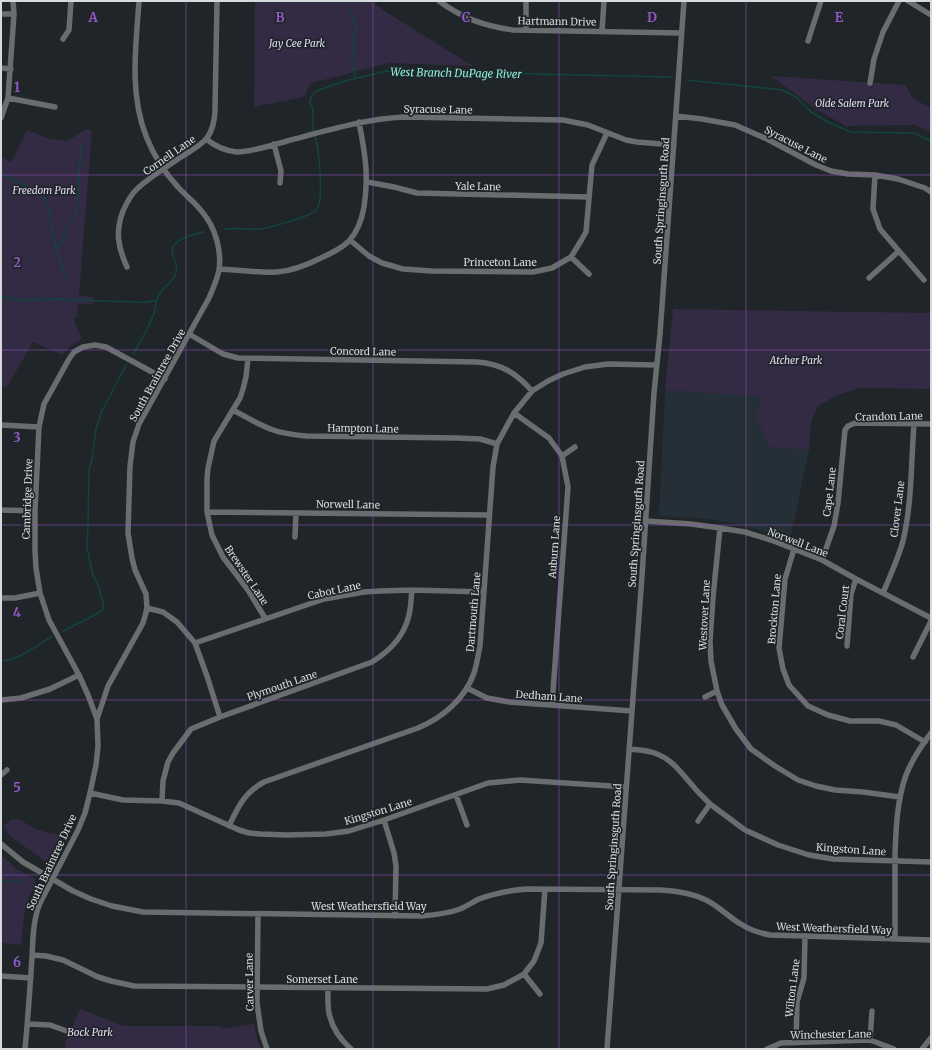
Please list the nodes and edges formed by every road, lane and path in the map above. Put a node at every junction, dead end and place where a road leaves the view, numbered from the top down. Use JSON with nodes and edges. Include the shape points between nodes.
{"nodes":[{"id":1,"x":13,"y":1,"type":"edge"},
{"id":2,"x":71,"y":1,"type":"edge"},
{"id":3,"x":139,"y":1,"type":"edge"},
{"id":4,"x":217,"y":1,"type":"edge"},
{"id":5,"x":439,"y":1,"type":"edge"},
{"id":6,"x":526,"y":1,"type":"edge"},
{"id":7,"x":604,"y":1,"type":"edge"},
{"id":8,"x":684,"y":1,"type":"edge"},
{"id":9,"x":821,"y":1,"type":"edge"},
{"id":10,"x":899,"y":1,"type":"edge"},
{"id":11,"x":908,"y":1,"type":"edge"},
{"id":12,"x":1,"y":14,"type":"edge"},
{"id":13,"x":14,"y":14,"type":"junction"},
{"id":14,"x":931,"y":15,"type":"edge"},
{"id":15,"x":526,"y":30,"type":"junction"},
{"id":16,"x":602,"y":31,"type":"junction"},
{"id":17,"x":681,"y":33,"type":"junction"},
{"id":18,"x":63,"y":39,"type":"dead end"},
{"id":19,"x":808,"y":41,"type":"dead end"},
{"id":20,"x":1,"y":68,"type":"edge"},
{"id":21,"x":11,"y":69,"type":"junction"},
{"id":22,"x":870,"y":83,"type":"dead end"},
{"id":23,"x":8,"y":98,"type":"junction"},
{"id":24,"x":55,"y":107,"type":"dead end"},
{"id":25,"x":676,"y":116,"type":"junction"},
{"id":26,"x":1,"y":118,"type":"edge"},
{"id":27,"x":359,"y":122,"type":"junction"},
{"id":28,"x":607,"y":133,"type":"junction"},
{"id":29,"x":206,"y":138,"type":"junction"},
{"id":30,"x":274,"y":144,"type":"junction"},
{"id":31,"x":674,"y":145,"type":"junction"},
{"id":32,"x":164,"y":169,"type":"junction"},
{"id":33,"x":875,"y":175,"type":"junction"},
{"id":34,"x":367,"y":182,"type":"junction"},
{"id":35,"x":280,"y":183,"type":"dead end"},
{"id":36,"x":931,"y":192,"type":"edge"},
{"id":37,"x":589,"y":197,"type":"junction"},
{"id":38,"x":350,"y":240,"type":"junction"},
{"id":39,"x":899,"y":251,"type":"junction"},
{"id":40,"x":571,"y":257,"type":"junction"},
{"id":41,"x":127,"y":267,"type":"dead end"},
{"id":42,"x":219,"y":269,"type":"junction"},
{"id":43,"x":588,"y":274,"type":"dead end"},
{"id":44,"x":869,"y":278,"type":"dead end"},
{"id":45,"x":924,"y":280,"type":"dead end"},
{"id":46,"x":189,"y":334,"type":"junction"},
{"id":47,"x":248,"y":358,"type":"junction"},
{"id":48,"x":656,"y":365,"type":"junction"},
{"id":49,"x":165,"y":379,"type":"junction"},
{"id":50,"x":532,"y":391,"type":"junction"},
{"id":51,"x":233,"y":410,"type":"junction"},
{"id":52,"x":514,"y":413,"type":"junction"},
{"id":53,"x":914,"y":424,"type":"junction"},
{"id":54,"x":931,"y":424,"type":"edge"},
{"id":55,"x":1,"y":425,"type":"edge"},
{"id":56,"x":848,"y":426,"type":"joint"},
{"id":57,"x":39,"y":427,"type":"junction"},
{"id":58,"x":497,"y":444,"type":"junction"},
{"id":59,"x":575,"y":447,"type":"dead end"},
{"id":60,"x":562,"y":456,"type":"junction"},
{"id":61,"x":1,"y":510,"type":"edge"},
{"id":62,"x":35,"y":511,"type":"junction"},
{"id":63,"x":207,"y":512,"type":"junction"},
{"id":64,"x":296,"y":512,"type":"junction"},
{"id":65,"x":489,"y":515,"type":"junction"},
{"id":66,"x":646,"y":521,"type":"junction"},
{"id":67,"x":720,"y":528,"type":"junction"},
{"id":68,"x":295,"y":537,"type":"dead end"},
{"id":69,"x":794,"y":549,"type":"junction"},
{"id":70,"x":822,"y":560,"type":"junction"},
{"id":71,"x":856,"y":579,"type":"junction"},
{"id":72,"x":412,"y":590,"type":"junction"},
{"id":73,"x":484,"y":592,"type":"junction"},
{"id":74,"x":40,"y":593,"type":"junction"},
{"id":75,"x":883,"y":593,"type":"junction"},
{"id":76,"x":1,"y":598,"type":"edge"},
{"id":77,"x":147,"y":608,"type":"junction"},
{"id":78,"x":265,"y":618,"type":"junction"},
{"id":79,"x":931,"y":619,"type":"edge"},
{"id":80,"x":195,"y":643,"type":"junction"},
{"id":81,"x":847,"y":646,"type":"dead end"},
{"id":82,"x":912,"y":657,"type":"dead end"},
{"id":83,"x":79,"y":675,"type":"junction"},
{"id":84,"x":467,"y":688,"type":"junction"},
{"id":85,"x":717,"y":691,"type":"junction"},
{"id":86,"x":705,"y":697,"type":"dead end"},
{"id":87,"x":1,"y":700,"type":"edge"},
{"id":88,"x":552,"y":705,"type":"junction"},
{"id":89,"x":632,"y":711,"type":"junction"},
{"id":90,"x":220,"y":717,"type":"junction"},
{"id":91,"x":97,"y":719,"type":"junction"},
{"id":92,"x":931,"y":733,"type":"edge"},
{"id":93,"x":925,"y":742,"type":"junction"},
{"id":94,"x":629,"y":749,"type":"junction"},
{"id":95,"x":7,"y":770,"type":"dead end"},
{"id":96,"x":1,"y":775,"type":"edge"},
{"id":97,"x":626,"y":787,"type":"junction"},
{"id":98,"x":90,"y":794,"type":"junction"},
{"id":99,"x":456,"y":794,"type":"junction"},
{"id":100,"x":900,"y":797,"type":"junction"},
{"id":101,"x":162,"y":801,"type":"junction"},
{"id":102,"x":710,"y":804,"type":"junction"},
{"id":103,"x":384,"y":820,"type":"junction"},
{"id":104,"x":698,"y":821,"type":"dead end"},
{"id":105,"x":467,"y":825,"type":"dead end"},
{"id":106,"x":229,"y":826,"type":"junction"},
{"id":107,"x":1,"y":844,"type":"edge"},
{"id":108,"x":895,"y":861,"type":"junction"},
{"id":109,"x":931,"y":862,"type":"edge"},
{"id":110,"x":52,"y":880,"type":"junction"},
{"id":111,"x":545,"y":889,"type":"junction"},
{"id":112,"x":619,"y":889,"type":"junction"},
{"id":113,"x":258,"y":914,"type":"junction"},
{"id":114,"x":395,"y":916,"type":"junction"},
{"id":115,"x":805,"y":936,"type":"junction"},
{"id":116,"x":895,"y":939,"type":"junction"},
{"id":117,"x":931,"y":940,"type":"edge"},
{"id":118,"x":32,"y":955,"type":"junction"},
{"id":119,"x":524,"y":974,"type":"junction"},
{"id":120,"x":1,"y":976,"type":"edge"},
{"id":121,"x":31,"y":978,"type":"junction"},
{"id":122,"x":257,"y":987,"type":"junction"},
{"id":123,"x":328,"y":988,"type":"junction"},
{"id":124,"x":540,"y":994,"type":"dead end"},
{"id":125,"x":872,"y":1011,"type":"dead end"},
{"id":126,"x":28,"y":1024,"type":"junction"},
{"id":127,"x":75,"y":1034,"type":"dead end"},
{"id":128,"x":931,"y":1038,"type":"edge"},
{"id":129,"x":870,"y":1040,"type":"junction"},
{"id":130,"x":824,"y":1042,"type":"junction"},
{"id":131,"x":796,"y":1043,"type":"junction"},
{"id":132,"x":25,"y":1049,"type":"edge"},
{"id":133,"x":267,"y":1049,"type":"edge"},
{"id":134,"x":351,"y":1049,"type":"edge"},
{"id":135,"x":607,"y":1049,"type":"edge"},
{"id":136,"x":767,"y":1049,"type":"edge"},
{"id":137,"x":824,"y":1049,"type":"edge"},
{"id":138,"x":894,"y":1049,"type":"edge"},
{"id":139,"x":922,"y":1049,"type":"edge"}],
"edges":[{"from":1,"to":13,"type":"street"},
{"from":2,"to":18,"type":"street","via":[[69,30]]},
{"from":3,"to":32,"type":"street","name":"South Braintree Drive","via":[[134,71],[136,98],[146,135]]},
{"from":4,"to":29,"type":"street","name":"Cornell Lane","via":[[216,110]]},
{"from":5,"to":15,"type":"street","name":"Hartmann Drive","via":[[456,13],[483,24]]},
{"from":6,"to":15,"type":"street"},
{"from":7,"to":16,"type":"street"},
{"from":8,"to":17,"type":"street","name":"South Springinsguth Road"},
{"from":9,"to":19,"type":"street"},
{"from":10,"to":22,"type":"street","via":[[883,32],[874,59]]},
{"from":11,"to":14,"type":"street"},
{"from":12,"to":13,"type":"street"},
{"from":13,"to":21,"type":"street"},
{"from":15,"to":16,"type":"street","name":"Hartmann Drive"},
{"from":16,"to":17,"type":"street","name":"Hartmann Drive"},
{"from":17,"to":25,"type":"street","name":"South Springinsguth Road"},
{"from":20,"to":21,"type":"street"},
{"from":21,"to":23,"type":"street"},
{"from":23,"to":24,"type":"street"},
{"from":23,"to":26,"type":"street"},
{"from":25,"to":31,"type":"street","name":"South Springinsguth Road"},
{"from":25,"to":33,"type":"street","name":"Syracuse Lane","via":[[735,125],[831,172]]},
{"from":27,"to":28,"type":"street","name":"Syracuse Lane","via":[[404,117],[563,120],[588,125]]},
{"from":27,"to":30,"type":"street","name":"Syracuse Lane"},
{"from":27,"to":34,"type":"street"},
{"from":28,"to":31,"type":"street","name":"Syracuse Lane","via":[[632,141]]},
{"from":28,"to":37,"type":"street","name":"Princeton Lane","via":[[592,166]]},
{"from":29,"to":30,"type":"street","name":"Syracuse Lane","via":[[217,146],[237,152]]},
{"from":29,"to":32,"type":"street","name":"Cornell Lane"},
{"from":30,"to":35,"type":"street","via":[[281,171]]},
{"from":31,"to":48,"type":"street","name":"South Springinsguth Road"},
{"from":32,"to":41,"type":"street","name":"Cornell Lane","via":[[138,188],[126,204],[119,222],[119,244]]},
{"from":32,"to":42,"type":"street","name":"South Braintree Drive","via":[[210,222],[216,235]]},
{"from":33,"to":36,"type":"street","name":"Syracuse Lane","via":[[898,179]]},
{"from":33,"to":39,"type":"street","via":[[873,209],[880,229]]},
{"from":34,"to":37,"type":"street","name":"Yale Lane","via":[[417,193]]},
{"from":34,"to":38,"type":"street","via":[[362,215]]},
{"from":37,"to":40,"type":"street","name":"Princeton Lane","via":[[586,232]]},
{"from":38,"to":40,"type":"street","name":"Princeton Lane","via":[[382,263],[414,270],[533,272],[552,268]]},
{"from":38,"to":42,"type":"street","via":[[310,264],[289,270],[277,272]]},
{"from":39,"to":44,"type":"street"},
{"from":39,"to":45,"type":"street"},
{"from":40,"to":43,"type":"street"},
{"from":42,"to":46,"type":"street","name":"South Braintree Drive","via":[[215,283]]},
{"from":46,"to":47,"type":"street","name":"Concord Lane","via":[[223,354]]},
{"from":46,"to":49,"type":"street","name":"South Braintree Drive"},
{"from":47,"to":50,"type":"street","name":"Concord Lane","via":[[482,363],[508,370]]},
{"from":47,"to":51,"type":"street","name":"Brewster Lane","via":[[244,389]]},
{"from":48,"to":50,"type":"street","name":"Dartmouth Lane","via":[[608,364],[584,367],[557,376]]},
{"from":48,"to":66,"type":"street","name":"South Springinsguth Road"},
{"from":49,"to":57,"type":"street","name":"Cambridge Drive","via":[[106,347],[83,347],[68,359],[44,404]]},
{"from":49,"to":77,"type":"street","name":"South Braintree Drive","via":[[139,424],[130,466],[129,542],[133,564],[146,594]]},
{"from":50,"to":52,"type":"street","name":"Dartmouth Lane"},
{"from":51,"to":58,"type":"street","name":"Hampton Lane","via":[[262,426],[289,434],[457,438]]},
{"from":51,"to":63,"type":"street","name":"Brewster Lane","via":[[214,441],[208,468]]},
{"from":52,"to":58,"type":"street","name":"Dartmouth Lane"},
{"from":52,"to":60,"type":"street","name":"Auburn Lane","via":[[548,438]]},
{"from":53,"to":54,"type":"street","name":"Crandon Lane"},
{"from":53,"to":56,"type":"street","name":"Crandon Lane","via":[[855,423]]},
{"from":53,"to":75,"type":"street","name":"Clover Lane","via":[[906,526],[897,560]]},
{"from":55,"to":57,"type":"street"},
{"from":56,"to":70,"type":"street","name":"Cape Lane","via":[[845,430],[834,526]]},
{"from":57,"to":62,"type":"street","name":"Cambridge Drive"},
{"from":58,"to":65,"type":"street","name":"Dartmouth Lane"},
{"from":59,"to":60,"type":"street"},
{"from":60,"to":88,"type":"street","name":"Auburn Lane","via":[[568,487]]},
{"from":61,"to":62,"type":"street"},
{"from":62,"to":74,"type":"street","name":"Cambridge Drive","via":[[36,568]]},
{"from":63,"to":64,"type":"street","name":"Norwell Lane"},
{"from":63,"to":78,"type":"street","name":"Brewster Lane","via":[[212,535],[223,557]]},
{"from":64,"to":65,"type":"street","name":"Norwell Lane"},
{"from":64,"to":68,"type":"street"},
{"from":65,"to":73,"type":"street","name":"Dartmouth Lane"},
{"from":66,"to":67,"type":"street","name":"Norwell Lane"},
{"from":66,"to":89,"type":"street","name":"South Springinsguth Road"},
{"from":67,"to":69,"type":"street","name":"Norwell Lane","via":[[745,532]]},
{"from":67,"to":85,"type":"street","name":"Westover Lane","via":[[710,641]]},
{"from":69,"to":70,"type":"street","name":"Norwell Lane"},
{"from":69,"to":93,"type":"street","name":"Brockton Lane","via":[[785,579],[780,641],[781,661],[789,685],[808,706],[828,715],[850,721],[879,721],[896,725]]},
{"from":70,"to":71,"type":"street","name":"Norwell Lane"},
{"from":71,"to":75,"type":"street","name":"Norwell Lane"},
{"from":71,"to":81,"type":"street","name":"Coral Court","via":[[851,594]]},
{"from":72,"to":73,"type":"street","name":"Cabot Lane"},
{"from":72,"to":78,"type":"street","name":"Cabot Lane","via":[[364,592],[324,599]]},
{"from":72,"to":90,"type":"street","name":"Plymouth Lane","via":[[409,614],[403,631],[391,648],[375,660],[365,666]]},
{"from":73,"to":84,"type":"street","name":"Dartmouth Lane","via":[[479,651],[474,674]]},
{"from":74,"to":76,"type":"street","via":[[20,598]]},
{"from":74,"to":83,"type":"street","name":"Cambridge Drive","via":[[49,620]]},
{"from":75,"to":79,"type":"street","name":"Norwell Lane"},
{"from":77,"to":80,"type":"street","via":[[163,612],[177,622]]},
{"from":77,"to":91,"type":"street","name":"South Braintree Drive","via":[[143,623],[108,686]]},
{"from":78,"to":80,"type":"street","name":"Cabot Lane"},
{"from":79,"to":82,"type":"street"},
{"from":80,"to":90,"type":"street"},
{"from":83,"to":87,"type":"street","via":[[50,689],[21,698]]},
{"from":83,"to":91,"type":"street","name":"Cambridge Drive"},
{"from":84,"to":88,"type":"street","name":"Dedham Lane","via":[[496,700]]},
{"from":84,"to":106,"type":"street","name":"Dartmouth Lane","via":[[450,709],[427,724],[258,785],[242,800]]},
{"from":85,"to":86,"type":"street"},
{"from":85,"to":100,"type":"street","name":"Westover Lane","via":[[728,716],[751,748],[791,776],[824,788]]},
{"from":88,"to":89,"type":"street","name":"Dedham Lane"},
{"from":89,"to":94,"type":"street","name":"South Springinsguth Road"},
{"from":90,"to":101,"type":"street","name":"Plymouth Lane","via":[[191,729],[173,753],[163,782]]},
{"from":91,"to":98,"type":"street","name":"South Braintree Drive","via":[[96,765]]},
{"from":92,"to":93,"type":"street"},
{"from":93,"to":100,"type":"street","via":[[911,764]]},
{"from":94,"to":97,"type":"street","name":"South Springinsguth Road"},
{"from":94,"to":102,"type":"street","name":"Kingston Lane","via":[[648,751],[667,759],[678,767]]},
{"from":95,"to":96,"type":"street"},
{"from":97,"to":99,"type":"street","name":"Kingston Lane","via":[[520,780],[488,783]]},
{"from":97,"to":112,"type":"street","name":"South Springinsguth Road"},
{"from":98,"to":101,"type":"street","name":"Kingston Lane","via":[[123,800]]},
{"from":98,"to":110,"type":"street","name":"South Braintree Drive","via":[[78,830]]},
{"from":99,"to":103,"type":"street","name":"Kingston Lane"},
{"from":99,"to":105,"type":"street"},
{"from":100,"to":108,"type":"street","via":[[896,821]]},
{"from":101,"to":106,"type":"street","name":"Kingston Lane","via":[[179,803]]},
{"from":102,"to":104,"type":"street"},
{"from":102,"to":108,"type":"street","name":"Kingston Lane","via":[[745,830],[809,855],[833,859]]},
{"from":103,"to":106,"type":"street","name":"Kingston Lane","via":[[349,831],[326,834],[260,834]]},
{"from":103,"to":114,"type":"street","via":[[396,866]]},
{"from":107,"to":110,"type":"street","name":"West Weathersfield Way","via":[[23,862]]},
{"from":108,"to":109,"type":"street","name":"Kingston Lane"},
{"from":108,"to":116,"type":"street"},
{"from":110,"to":113,"type":"street","name":"West Weathersfield Way","via":[[85,897],[127,910],[159,913]]},
{"from":110,"to":118,"type":"street","name":"South Braintree Drive","via":[[36,914]]},
{"from":111,"to":112,"type":"street","name":"West Weathersfield Way"},
{"from":111,"to":114,"type":"street","name":"West Weathersfield Way","via":[[506,891],[437,915]]},
{"from":111,"to":119,"type":"street","name":"Somerset Lane","via":[[541,943],[534,961]]},
{"from":112,"to":115,"type":"street","name":"West Weathersfield Way","via":[[682,892],[705,900],[740,924],[756,931],[777,936]]},
{"from":112,"to":135,"type":"street","name":"South Springinsguth Road"},
{"from":113,"to":114,"type":"street","name":"West Weathersfield Way"},
{"from":113,"to":122,"type":"street","name":"Carver Lane"},
{"from":115,"to":116,"type":"street","name":"West Weathersfield Way"},
{"from":115,"to":131,"type":"street","name":"Wilton Lane","via":[[804,978],[798,1002]]},
{"from":116,"to":117,"type":"street","name":"West Weathersfield Way"},
{"from":118,"to":121,"type":"street","name":"South Braintree Drive"},
{"from":118,"to":122,"type":"street","name":"Somerset Lane","via":[[63,960],[98,977],[134,986]]},
{"from":119,"to":123,"type":"street","name":"Somerset Lane","via":[[504,985],[478,990]]},
{"from":119,"to":124,"type":"street"},
{"from":120,"to":121,"type":"street"},
{"from":121,"to":126,"type":"street","name":"South Braintree Drive"},
{"from":122,"to":123,"type":"street","name":"Somerset Lane"},
{"from":122,"to":133,"type":"street","name":"Carver Lane","via":[[261,1031]]},
{"from":123,"to":134,"type":"street","via":[[329,1016],[337,1033]]},
{"from":125,"to":129,"type":"street"},
{"from":126,"to":127,"type":"street","via":[[50,1025]]},
{"from":126,"to":132,"type":"street","name":"South Braintree Drive"},
{"from":128,"to":139,"type":"street"},
{"from":129,"to":130,"type":"street","name":"Winchester Lane"},
{"from":129,"to":138,"type":"street","name":"Winchester Lane"},
{"from":130,"to":131,"type":"street","name":"Winchester Lane"},
{"from":130,"to":137,"type":"street"},
{"from":131,"to":136,"type":"street","name":"Winchester Lane","via":[[781,1043]]}]}
